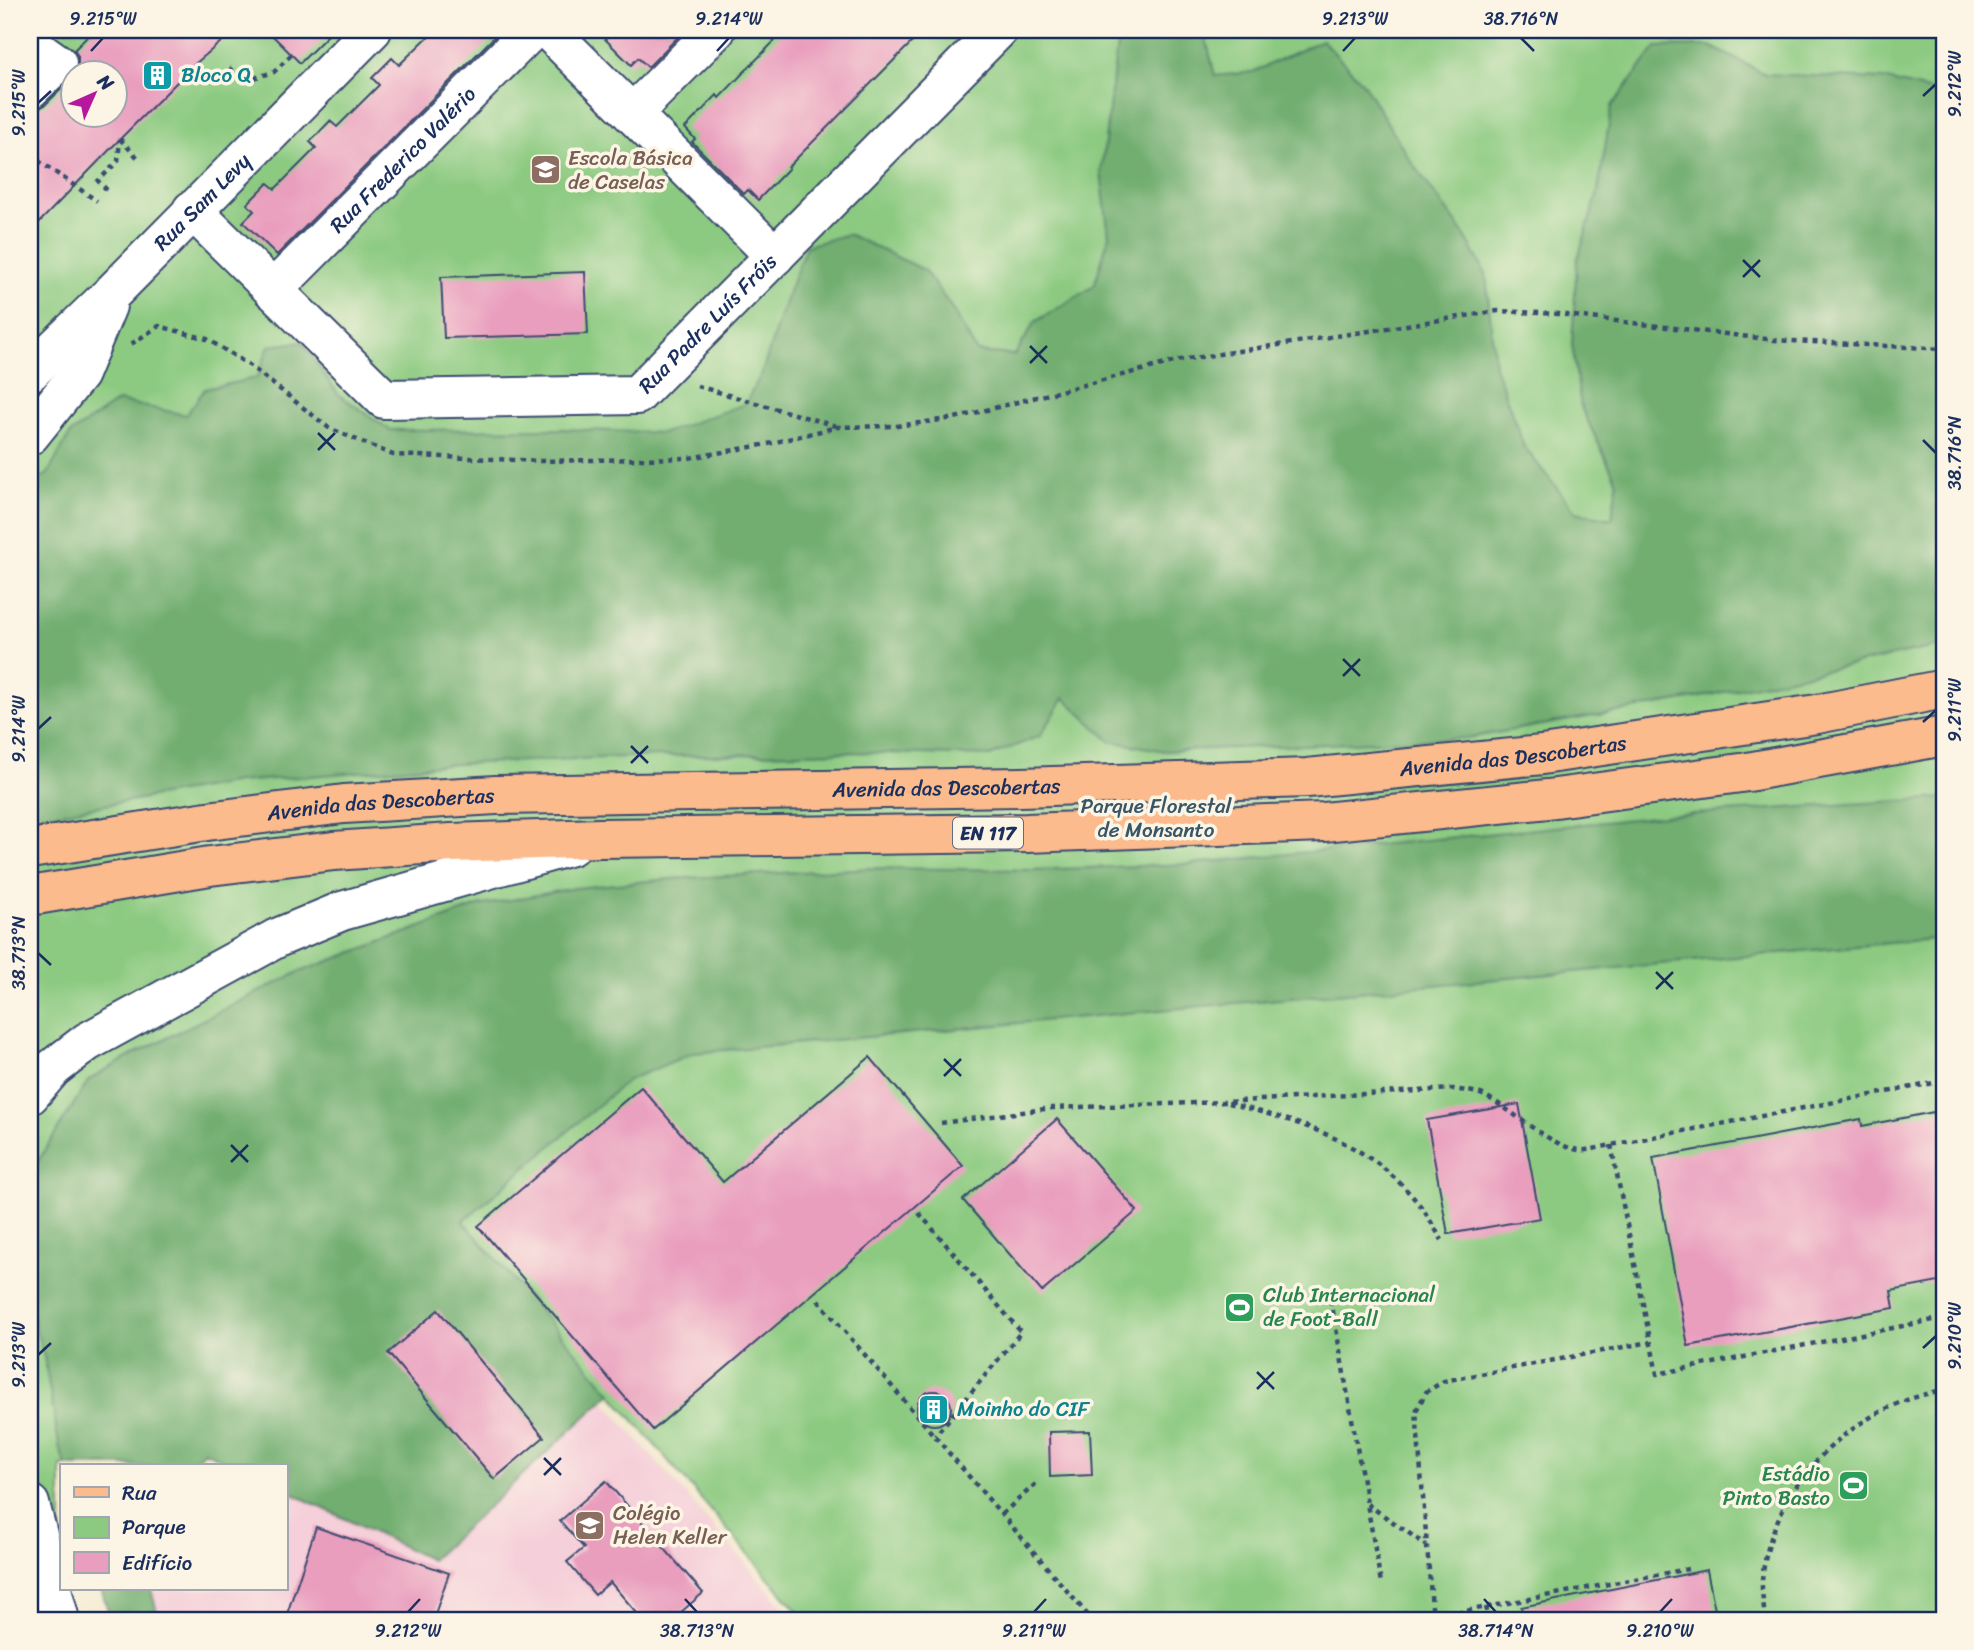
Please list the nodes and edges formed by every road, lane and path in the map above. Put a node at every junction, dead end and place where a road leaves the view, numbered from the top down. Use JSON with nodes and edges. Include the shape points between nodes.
{"nodes":[{"id":1,"x":372,"y":30,"type":"edge"},
{"id":2,"x":532,"y":30,"type":"edge"},
{"id":3,"x":548,"y":30,"type":"edge"},
{"id":4,"x":716,"y":30,"type":"edge"},
{"id":5,"x":998,"y":30,"type":"edge"},
{"id":6,"x":30,"y":44,"type":"edge"},
{"id":7,"x":292,"y":55,"type":"dead end"},
{"id":8,"x":195,"y":64,"type":"dead end"},
{"id":9,"x":229,"y":68,"type":"dead end"},
{"id":10,"x":214,"y":83,"type":"dead end"},
{"id":11,"x":30,"y":89,"type":"edge"},
{"id":12,"x":632,"y":114,"type":"junction"},
{"id":13,"x":30,"y":155,"type":"edge"},
{"id":14,"x":139,"y":159,"type":"dead end"},
{"id":15,"x":107,"y":190,"type":"dead end"},
{"id":16,"x":97,"y":201,"type":"dead end"},
{"id":17,"x":192,"y":210,"type":"junction"},
{"id":18,"x":775,"y":256,"type":"junction"},
{"id":19,"x":273,"y":290,"type":"junction"},
{"id":20,"x":113,"y":292,"type":"junction"},
{"id":21,"x":125,"y":347,"type":"dead end"},
{"id":22,"x":1944,"y":349,"type":"edge"},
{"id":23,"x":30,"y":372,"type":"edge"},
{"id":24,"x":658,"y":375,"type":"junction"},
{"id":25,"x":837,"y":426,"type":"junction"},
{"id":26,"x":30,"y":435,"type":"edge"},
{"id":27,"x":1944,"y":689,"type":"edge"},
{"id":28,"x":1944,"y":736,"type":"edge"},
{"id":29,"x":600,"y":838,"type":"junction"},
{"id":30,"x":30,"y":849,"type":"edge"},
{"id":31,"x":30,"y":896,"type":"edge"},
{"id":32,"x":1944,"y":1081,"type":"edge"},
{"id":33,"x":30,"y":1095,"type":"edge"},
{"id":34,"x":1224,"y":1102,"type":"junction"},
{"id":35,"x":941,"y":1123,"type":"dead end"},
{"id":36,"x":1611,"y":1146,"type":"junction"},
{"id":37,"x":919,"y":1213,"type":"dead end"},
{"id":38,"x":1442,"y":1240,"type":"dead end"},
{"id":39,"x":818,"y":1300,"type":"dead end"},
{"id":40,"x":1331,"y":1300,"type":"dead end"},
{"id":41,"x":1944,"y":1318,"type":"edge"},
{"id":42,"x":1650,"y":1342,"type":"junction"},
{"id":43,"x":1944,"y":1390,"type":"edge"},
{"id":44,"x":935,"y":1436,"type":"junction"},
{"id":45,"x":1039,"y":1481,"type":"dead end"},
{"id":46,"x":1367,"y":1503,"type":"junction"},
{"id":47,"x":30,"y":1504,"type":"edge"},
{"id":48,"x":1002,"y":1514,"type":"junction"},
{"id":49,"x":1426,"y":1545,"type":"junction"},
{"id":50,"x":1688,"y":1569,"type":"dead end"},
{"id":51,"x":1381,"y":1583,"type":"dead end"},
{"id":52,"x":1486,"y":1607,"type":"junction"},
{"id":53,"x":1433,"y":1619,"type":"edge"},
{"id":54,"x":60,"y":1620,"type":"edge"},
{"id":55,"x":1092,"y":1620,"type":"edge"},
{"id":56,"x":1418,"y":1620,"type":"edge"},
{"id":57,"x":1489,"y":1620,"type":"edge"},
{"id":58,"x":1765,"y":1620,"type":"edge"}],
"edges":[{"from":1,"to":17,"type":"street","name":"Rua Sam Levy"},
{"from":2,"to":19,"type":"street","name":"Rua Frederico Valério"},
{"from":3,"to":12,"type":"street"},
{"from":4,"to":12,"type":"street"},
{"from":5,"to":18,"type":"street","name":"Rua Padre Luís Fróis"},
{"from":6,"to":11,"type":"street","via":[[57,63]]},
{"from":7,"to":9,"type":"path","via":[[274,72],[244,81]]},
{"from":8,"to":10,"type":"path"},
{"from":12,"to":18,"type":"street"},
{"from":13,"to":16,"type":"path"},
{"from":14,"to":15,"type":"path","via":[[120,139],[118,161],[98,181]]},
{"from":17,"to":19,"type":"street","name":"Rua Padre Luís Fróis"},
{"from":17,"to":20,"type":"street","name":"Rua Sam Levy"},
{"from":18,"to":24,"type":"street","name":"Rua Padre Luís Fróis"},
{"from":19,"to":24,"type":"street","name":"Rua Padre Luís Fróis","via":[[384,399],[638,395]]},
{"from":20,"to":23,"type":"street","name":"Rua Sam Levy"},
{"from":20,"to":26,"type":"street","via":[[79,374]]},
{"from":21,"to":25,"type":"path","via":[[159,326],[207,339],[249,365],[329,428],[393,455],[542,461],[688,458]]},
{"from":22,"to":25,"type":"path","via":[[1776,340],[1498,310],[1181,360],[955,418],[897,426]]},
{"from":24,"to":25,"type":"path"},
{"from":27,"to":30,"type":"main road","name":"Avenida das Descobertas","via":[[1817,714],[1542,754],[1307,778],[496,795],[331,806]]},
{"from":28,"to":29,"type":"main road","name":"Avenida das Descobertas","number":"EN 117","via":[[1748,772],[1324,822],[1027,833]]},
{"from":29,"to":31,"type":"main road","name":"Avenida das Descobertas","number":"EN 117","via":[[334,851]]},
{"from":29,"to":33,"type":"street","via":[[342,911],[277,938],[87,1042],[53,1068]]},
{"from":32,"to":36,"type":"path"},
{"from":34,"to":35,"type":"path","via":[[1052,1108]]},
{"from":34,"to":36,"type":"path","via":[[1453,1089],[1482,1094],[1564,1145],[1580,1150]]},
{"from":34,"to":38,"type":"path","via":[[1294,1121],[1368,1157],[1422,1208]]},
{"from":36,"to":42,"type":"path"},
{"from":37,"to":44,"type":"path","via":[[1021,1332]]},
{"from":39,"to":44,"type":"path"},
{"from":40,"to":46,"type":"path"},
{"from":41,"to":42,"type":"path","via":[[1657,1374]]},
{"from":42,"to":49,"type":"path","via":[[1444,1381],[1426,1392],[1416,1411]]},
{"from":43,"to":58,"type":"path","via":[[1884,1408],[1815,1460],[1790,1494],[1772,1531],[1762,1574]]},
{"from":44,"to":48,"type":"path"},
{"from":45,"to":48,"type":"path"},
{"from":46,"to":49,"type":"path"},
{"from":46,"to":51,"type":"path"},
{"from":47,"to":54,"type":"street"},
{"from":48,"to":55,"type":"path"},
{"from":49,"to":53,"type":"path"},
{"from":50,"to":52,"type":"path"},
{"from":52,"to":53,"type":"path"},
{"from":52,"to":57,"type":"path"},
{"from":53,"to":56,"type":"path"}]}
